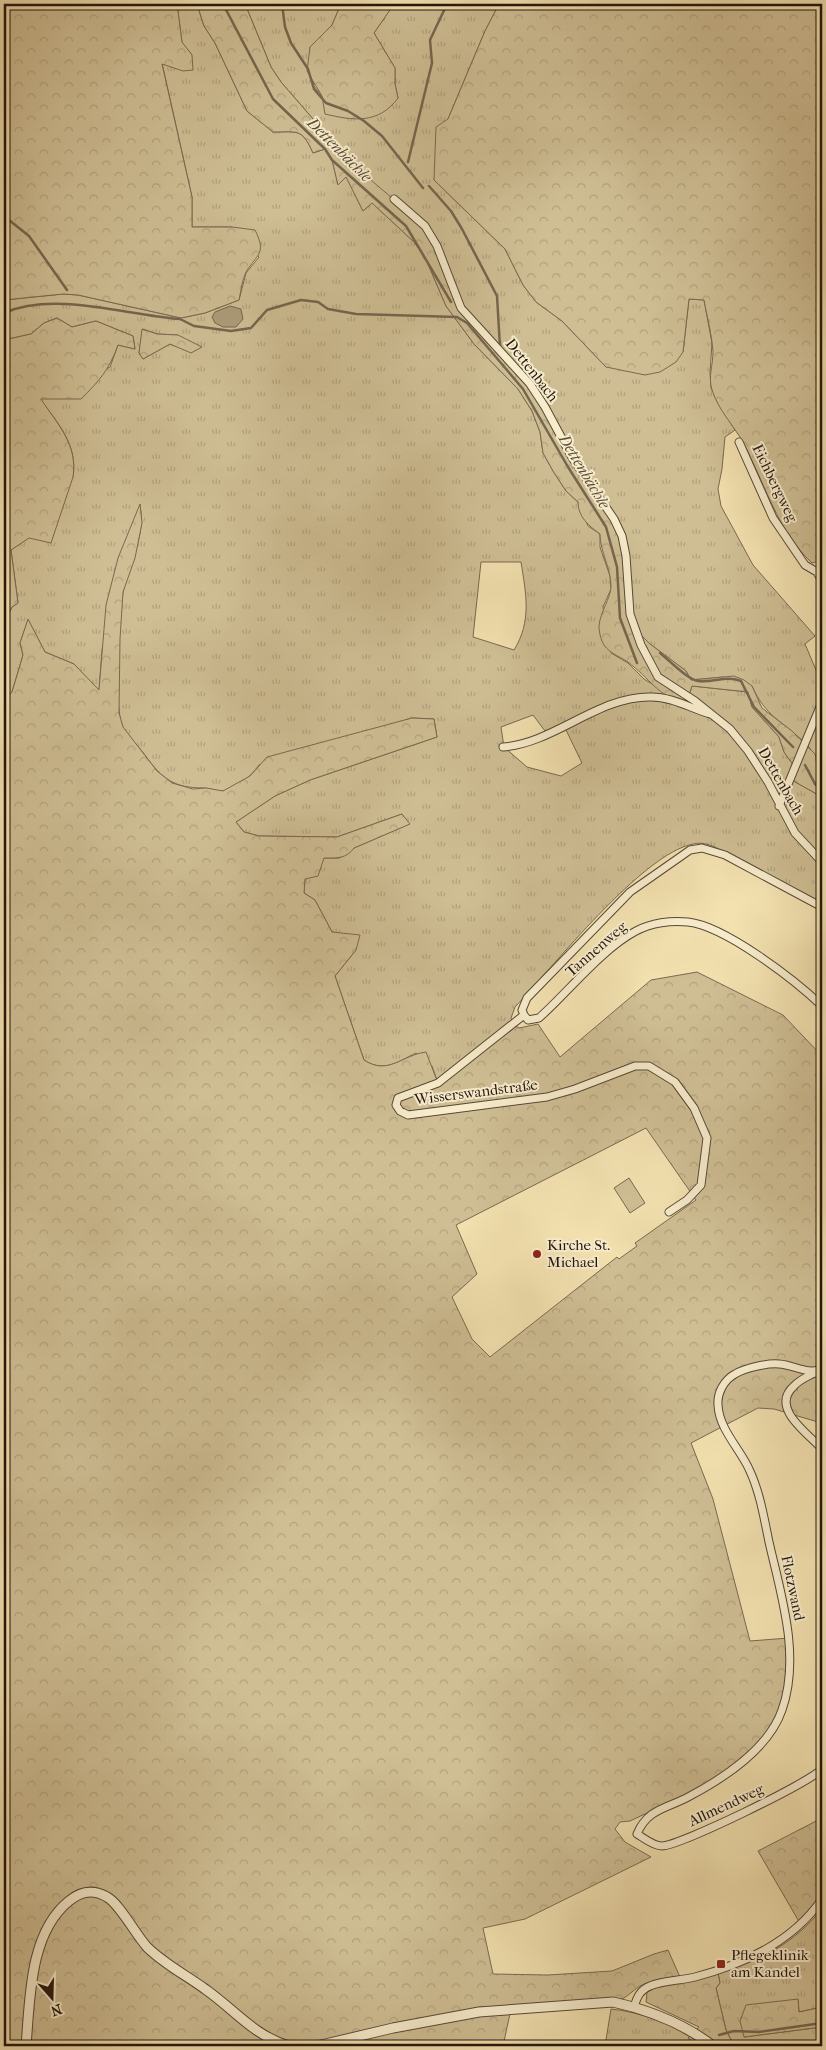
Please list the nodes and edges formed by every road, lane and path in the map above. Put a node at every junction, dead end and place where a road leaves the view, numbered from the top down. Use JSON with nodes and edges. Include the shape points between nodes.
{"nodes":[{"id":1,"x":394,"y":200,"type":"dead end"},
{"id":2,"x":739,"y":442,"type":"dead end"},
{"id":3,"x":820,"y":569,"type":"edge"},
{"id":4,"x":822,"y":581,"type":"edge"},
{"id":5,"x":822,"y":702,"type":"edge"},
{"id":6,"x":715,"y":716,"type":"junction"},
{"id":7,"x":503,"y":747,"type":"dead end"},
{"id":8,"x":779,"y":806,"type":"junction"},
{"id":9,"x":822,"y":862,"type":"edge"},
{"id":10,"x":822,"y":907,"type":"edge"},
{"id":11,"x":822,"y":1006,"type":"edge"},
{"id":12,"x":524,"y":1016,"type":"junction"},
{"id":13,"x":669,"y":1212,"type":"dead end"},
{"id":14,"x":822,"y":1369,"type":"edge"},
{"id":15,"x":814,"y":1372,"type":"junction"},
{"id":16,"x":822,"y":1374,"type":"edge"},
{"id":17,"x":822,"y":1449,"type":"edge"},
{"id":18,"x":822,"y":1769,"type":"edge"},
{"id":19,"x":637,"y":1834,"type":"joint"},
{"id":20,"x":822,"y":1899,"type":"edge"},
{"id":21,"x":634,"y":2006,"type":"junction"},
{"id":22,"x":26,"y":2046,"type":"edge"},
{"id":23,"x":289,"y":2046,"type":"edge"},
{"id":24,"x":317,"y":2046,"type":"edge"},
{"id":25,"x":713,"y":2046,"type":"edge"}],
"edges":[{"from":1,"to":6,"type":"street","name":"Dettenbach","via":[[425,226],[437,246],[461,308],[530,384],[573,459],[614,519],[622,536],[630,614],[641,645],[658,676]]},
{"from":2,"to":3,"type":"street","name":"Eichbergweg","via":[[774,518],[805,565]]},
{"from":3,"to":4,"type":"street","name":"Eichbergweg"},
{"from":5,"to":8,"type":"street"},
{"from":6,"to":7,"type":"street","name":"Dettenbach","via":[[671,700],[650,697],[602,708],[548,735]]},
{"from":6,"to":8,"type":"street","name":"Dettenbach","via":[[748,751]]},
{"from":8,"to":9,"type":"street","name":"Dettenbach","via":[[795,833]]},
{"from":10,"to":12,"type":"street","via":[[725,855],[702,848],[690,850],[630,892],[527,998],[522,1010]]},
{"from":11,"to":12,"type":"street","name":"Tannenweg","via":[[728,937],[688,922],[671,922],[636,931],[602,957],[539,1018],[528,1020]]},
{"from":12,"to":13,"type":"street","name":"Wisserswandstraße","via":[[444,1079],[398,1098],[396,1105],[400,1111],[408,1115],[547,1097],[635,1066],[649,1066],[675,1082],[694,1108],[707,1138],[701,1184],[687,1200]]},
{"from":14,"to":15,"type":"street"},
{"from":15,"to":16,"type":"street"},
{"from":15,"to":17,"type":"street","via":[[793,1386],[786,1405],[797,1425]]},
{"from":15,"to":19,"type":"street","name":"Flotzwand","via":[[777,1364],[734,1374],[721,1386],[718,1405],[722,1422],[749,1469],[758,1494],[785,1613],[790,1663],[782,1711],[766,1737],[750,1753],[704,1788],[647,1816]]},
{"from":18,"to":19,"type":"street","name":"Allmendweg","via":[[780,1794],[687,1838],[662,1846]]},
{"from":20,"to":21,"type":"street","via":[[801,1925],[769,1949],[694,1978],[651,1986],[639,1995]]},
{"from":21,"to":24,"type":"street","via":[[613,2002],[581,2003],[479,2012]]},
{"from":21,"to":25,"type":"street","via":[[695,2032]]},
{"from":22,"to":23,"type":"street","via":[[34,1974],[42,1940],[65,1904],[78,1893],[94,1892],[109,1897],[147,1946],[175,1970],[207,1990],[263,2035]]}]}
